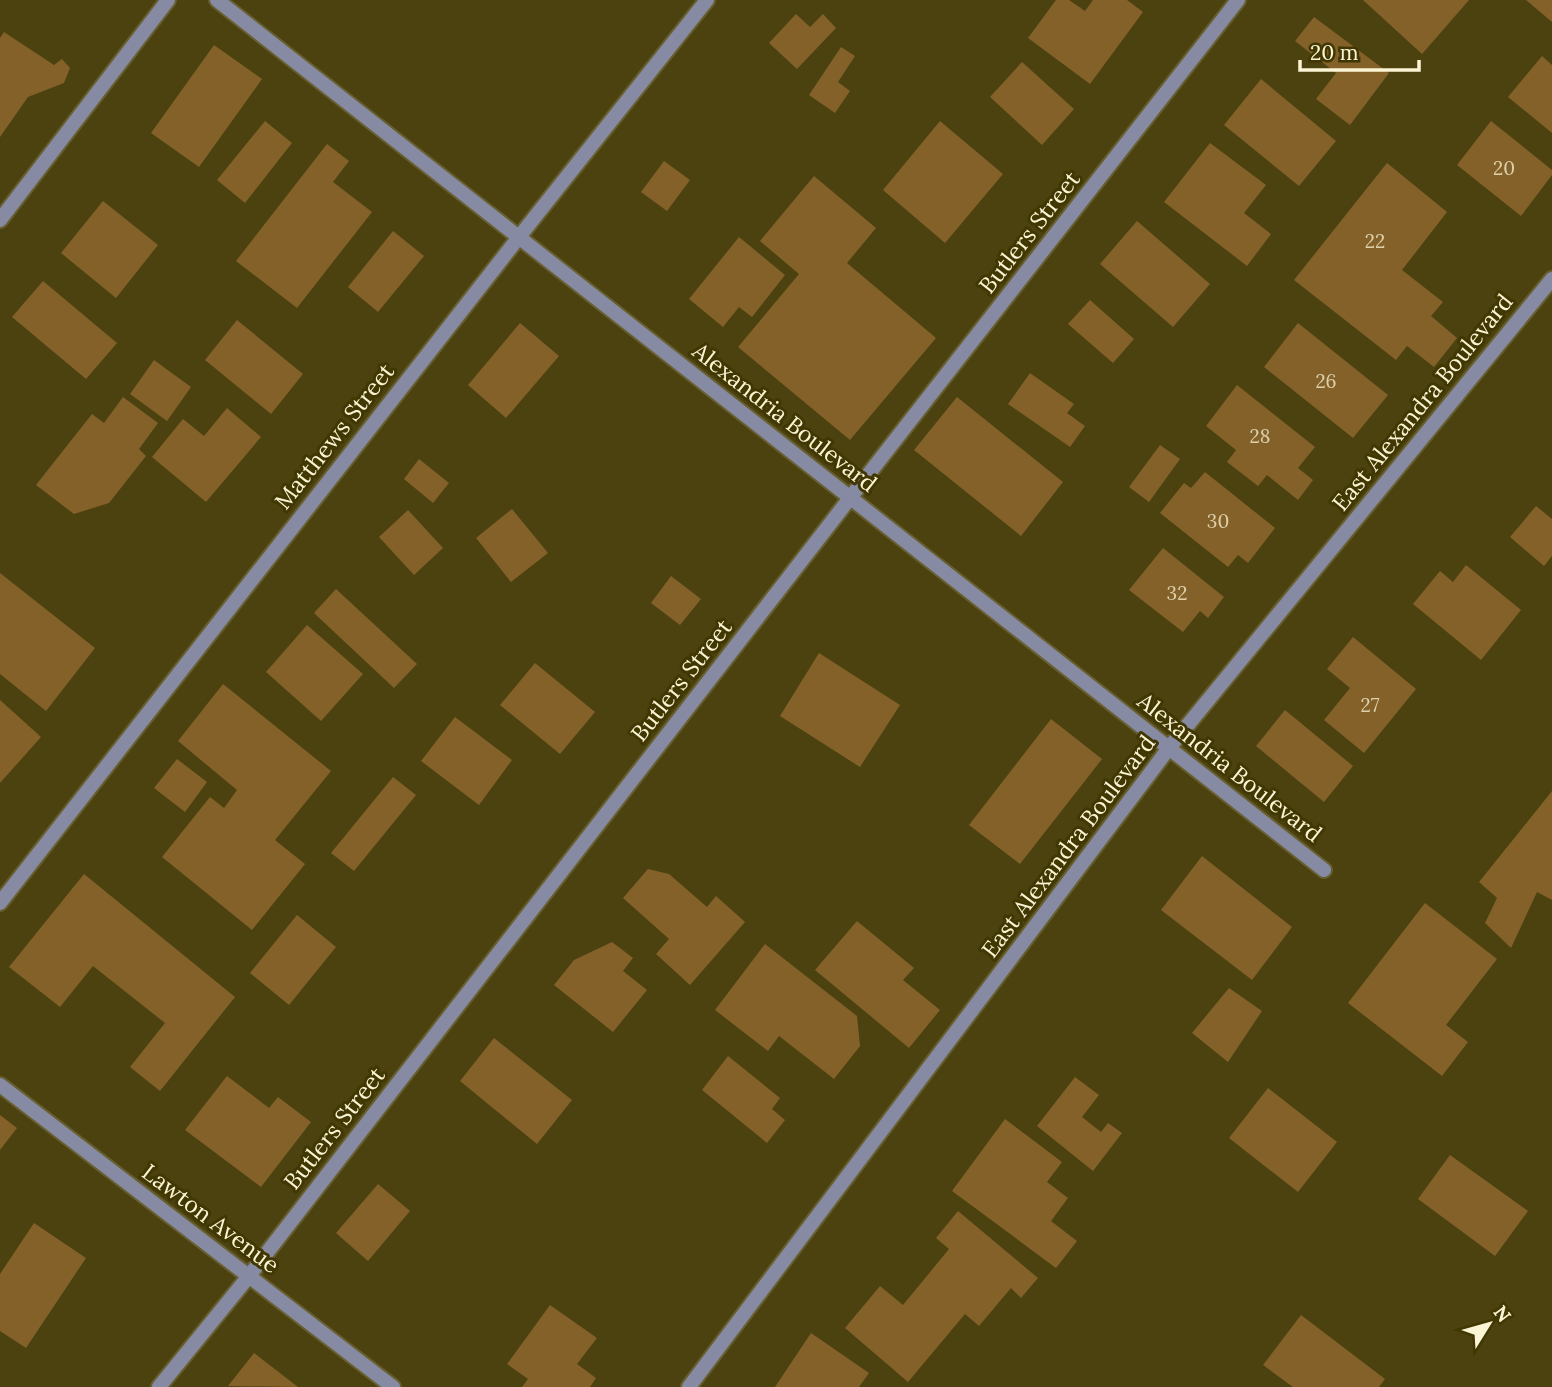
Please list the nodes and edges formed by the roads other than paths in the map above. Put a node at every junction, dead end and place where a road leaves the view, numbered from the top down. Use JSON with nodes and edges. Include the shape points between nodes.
{"nodes":[{"id":1,"x":168,"y":0,"type":"edge"},
{"id":2,"x":217,"y":0,"type":"edge"},
{"id":3,"x":707,"y":0,"type":"edge"},
{"id":4,"x":1238,"y":0,"type":"edge"},
{"id":5,"x":0,"y":220,"type":"edge"},
{"id":6,"x":519,"y":237,"type":"junction"},
{"id":7,"x":1552,"y":279,"type":"edge"},
{"id":8,"x":850,"y":498,"type":"junction"},
{"id":9,"x":1169,"y":748,"type":"junction"},
{"id":10,"x":1324,"y":870,"type":"dead end"},
{"id":11,"x":0,"y":903,"type":"edge"},
{"id":12,"x":0,"y":1085,"type":"edge"},
{"id":13,"x":249,"y":1276,"type":"junction"},
{"id":14,"x":159,"y":1387,"type":"edge"},
{"id":15,"x":393,"y":1387,"type":"edge"},
{"id":16,"x":689,"y":1387,"type":"edge"}],
"edges":[{"from":1,"to":5,"type":"street"},
{"from":2,"to":6,"type":"street","name":"Alexandria Boulevard"},
{"from":3,"to":6,"type":"street","name":"Matthews Street"},
{"from":4,"to":8,"type":"street","name":"Butlers Street"},
{"from":6,"to":8,"type":"street","name":"Alexandria Boulevard"},
{"from":6,"to":11,"type":"street","name":"Matthews Street"},
{"from":7,"to":9,"type":"street","name":"East Alexandra Boulevard"},
{"from":8,"to":9,"type":"street","name":"Alexandria Boulevard"},
{"from":8,"to":13,"type":"street","name":"Butlers Street"},
{"from":9,"to":10,"type":"street","name":"Alexandria Boulevard"},
{"from":9,"to":16,"type":"street","name":"East Alexandra Boulevard"},
{"from":12,"to":13,"type":"street","name":"Lawton Avenue"},
{"from":13,"to":14,"type":"street","name":"Butlers Street"},
{"from":13,"to":15,"type":"street","name":"Lawton Avenue"}]}
